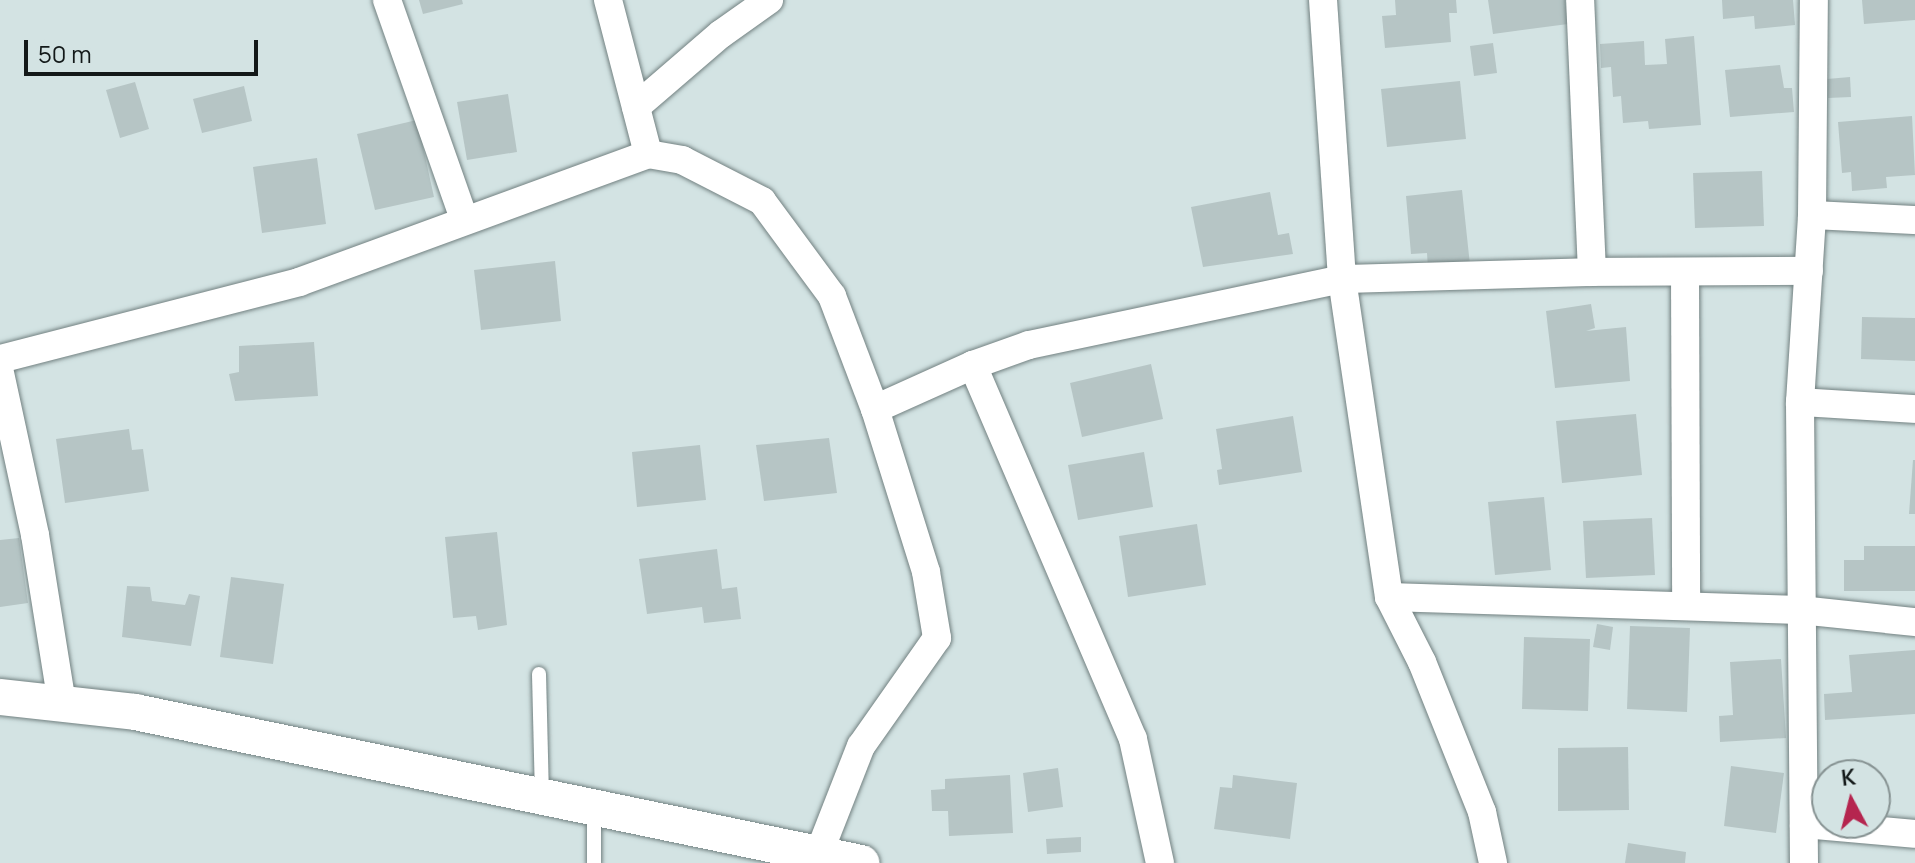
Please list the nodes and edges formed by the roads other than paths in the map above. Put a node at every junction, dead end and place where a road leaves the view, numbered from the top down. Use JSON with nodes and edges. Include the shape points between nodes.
{"nodes":[{"id":1,"x":387,"y":0,"type":"edge"},
{"id":2,"x":608,"y":0,"type":"edge"},
{"id":3,"x":769,"y":0,"type":"edge"},
{"id":4,"x":1323,"y":0,"type":"edge"},
{"id":5,"x":1580,"y":0,"type":"edge"},
{"id":6,"x":1814,"y":0,"type":"edge"},
{"id":7,"x":636,"y":107,"type":"junction"},
{"id":8,"x":648,"y":154,"type":"junction"},
{"id":9,"x":1812,"y":215,"type":"junction"},
{"id":10,"x":464,"y":219,"type":"junction"},
{"id":11,"x":1915,"y":220,"type":"edge"},
{"id":12,"x":1809,"y":271,"type":"junction"},
{"id":13,"x":1592,"y":272,"type":"junction"},
{"id":14,"x":1685,"y":272,"type":"junction"},
{"id":15,"x":1342,"y":279,"type":"junction"},
{"id":16,"x":0,"y":359,"type":"edge"},
{"id":17,"x":973,"y":365,"type":"junction"},
{"id":18,"x":0,"y":373,"type":"edge"},
{"id":19,"x":1800,"y":402,"type":"junction"},
{"id":20,"x":875,"y":409,"type":"junction"},
{"id":21,"x":1915,"y":409,"type":"edge"},
{"id":22,"x":1389,"y":597,"type":"junction"},
{"id":23,"x":1686,"y":606,"type":"junction"},
{"id":24,"x":1800,"y":610,"type":"junction"},
{"id":25,"x":1915,"y":622,"type":"edge"},
{"id":26,"x":539,"y":674,"type":"dead end"},
{"id":27,"x":0,"y":697,"type":"edge"},
{"id":28,"x":62,"y":704,"type":"junction"},
{"id":29,"x":542,"y":795,"type":"junction"},
{"id":30,"x":594,"y":807,"type":"junction"},
{"id":31,"x":1804,"y":824,"type":"junction"},
{"id":32,"x":1915,"y":834,"type":"edge"},
{"id":33,"x":818,"y":856,"type":"junction"},
{"id":34,"x":594,"y":863,"type":"edge"},
{"id":35,"x":861,"y":863,"type":"edge"},
{"id":36,"x":1160,"y":863,"type":"edge"},
{"id":37,"x":1493,"y":863,"type":"edge"},
{"id":38,"x":1804,"y":863,"type":"edge"}],
"edges":[{"from":1,"to":10,"type":"street"},
{"from":2,"to":7,"type":"street"},
{"from":3,"to":7,"type":"street"},
{"from":4,"to":15,"type":"street"},
{"from":5,"to":13,"type":"street"},
{"from":6,"to":9,"type":"street"},
{"from":7,"to":8,"type":"street"},
{"from":8,"to":10,"type":"street"},
{"from":8,"to":20,"type":"street","via":[[682,160],[762,201],[832,296]]},
{"from":9,"to":11,"type":"street"},
{"from":9,"to":12,"type":"street"},
{"from":10,"to":16,"type":"street","via":[[299,282]]},
{"from":12,"to":14,"type":"street"},
{"from":12,"to":19,"type":"street"},
{"from":13,"to":14,"type":"street"},
{"from":13,"to":15,"type":"street"},
{"from":14,"to":23,"type":"street"},
{"from":15,"to":17,"type":"street","via":[[1029,345]]},
{"from":15,"to":22,"type":"street"},
{"from":17,"to":20,"type":"street"},
{"from":17,"to":36,"type":"street","via":[[1133,739]]},
{"from":18,"to":28,"type":"street","via":[[35,535]]},
{"from":19,"to":21,"type":"street"},
{"from":19,"to":24,"type":"street"},
{"from":20,"to":33,"type":"street","via":[[926,572],[937,638],[861,746]]},
{"from":22,"to":23,"type":"street"},
{"from":22,"to":37,"type":"street","via":[[1422,662],[1482,812]]},
{"from":23,"to":24,"type":"street"},
{"from":24,"to":25,"type":"street"},
{"from":24,"to":31,"type":"street"},
{"from":26,"to":29,"type":"lane"},
{"from":27,"to":28,"type":"street"},
{"from":28,"to":29,"type":"street","via":[[135,712]]},
{"from":29,"to":30,"type":"street"},
{"from":30,"to":33,"type":"street"},
{"from":30,"to":34,"type":"lane"},
{"from":31,"to":32,"type":"street"},
{"from":31,"to":38,"type":"street"},
{"from":33,"to":35,"type":"street"}]}
